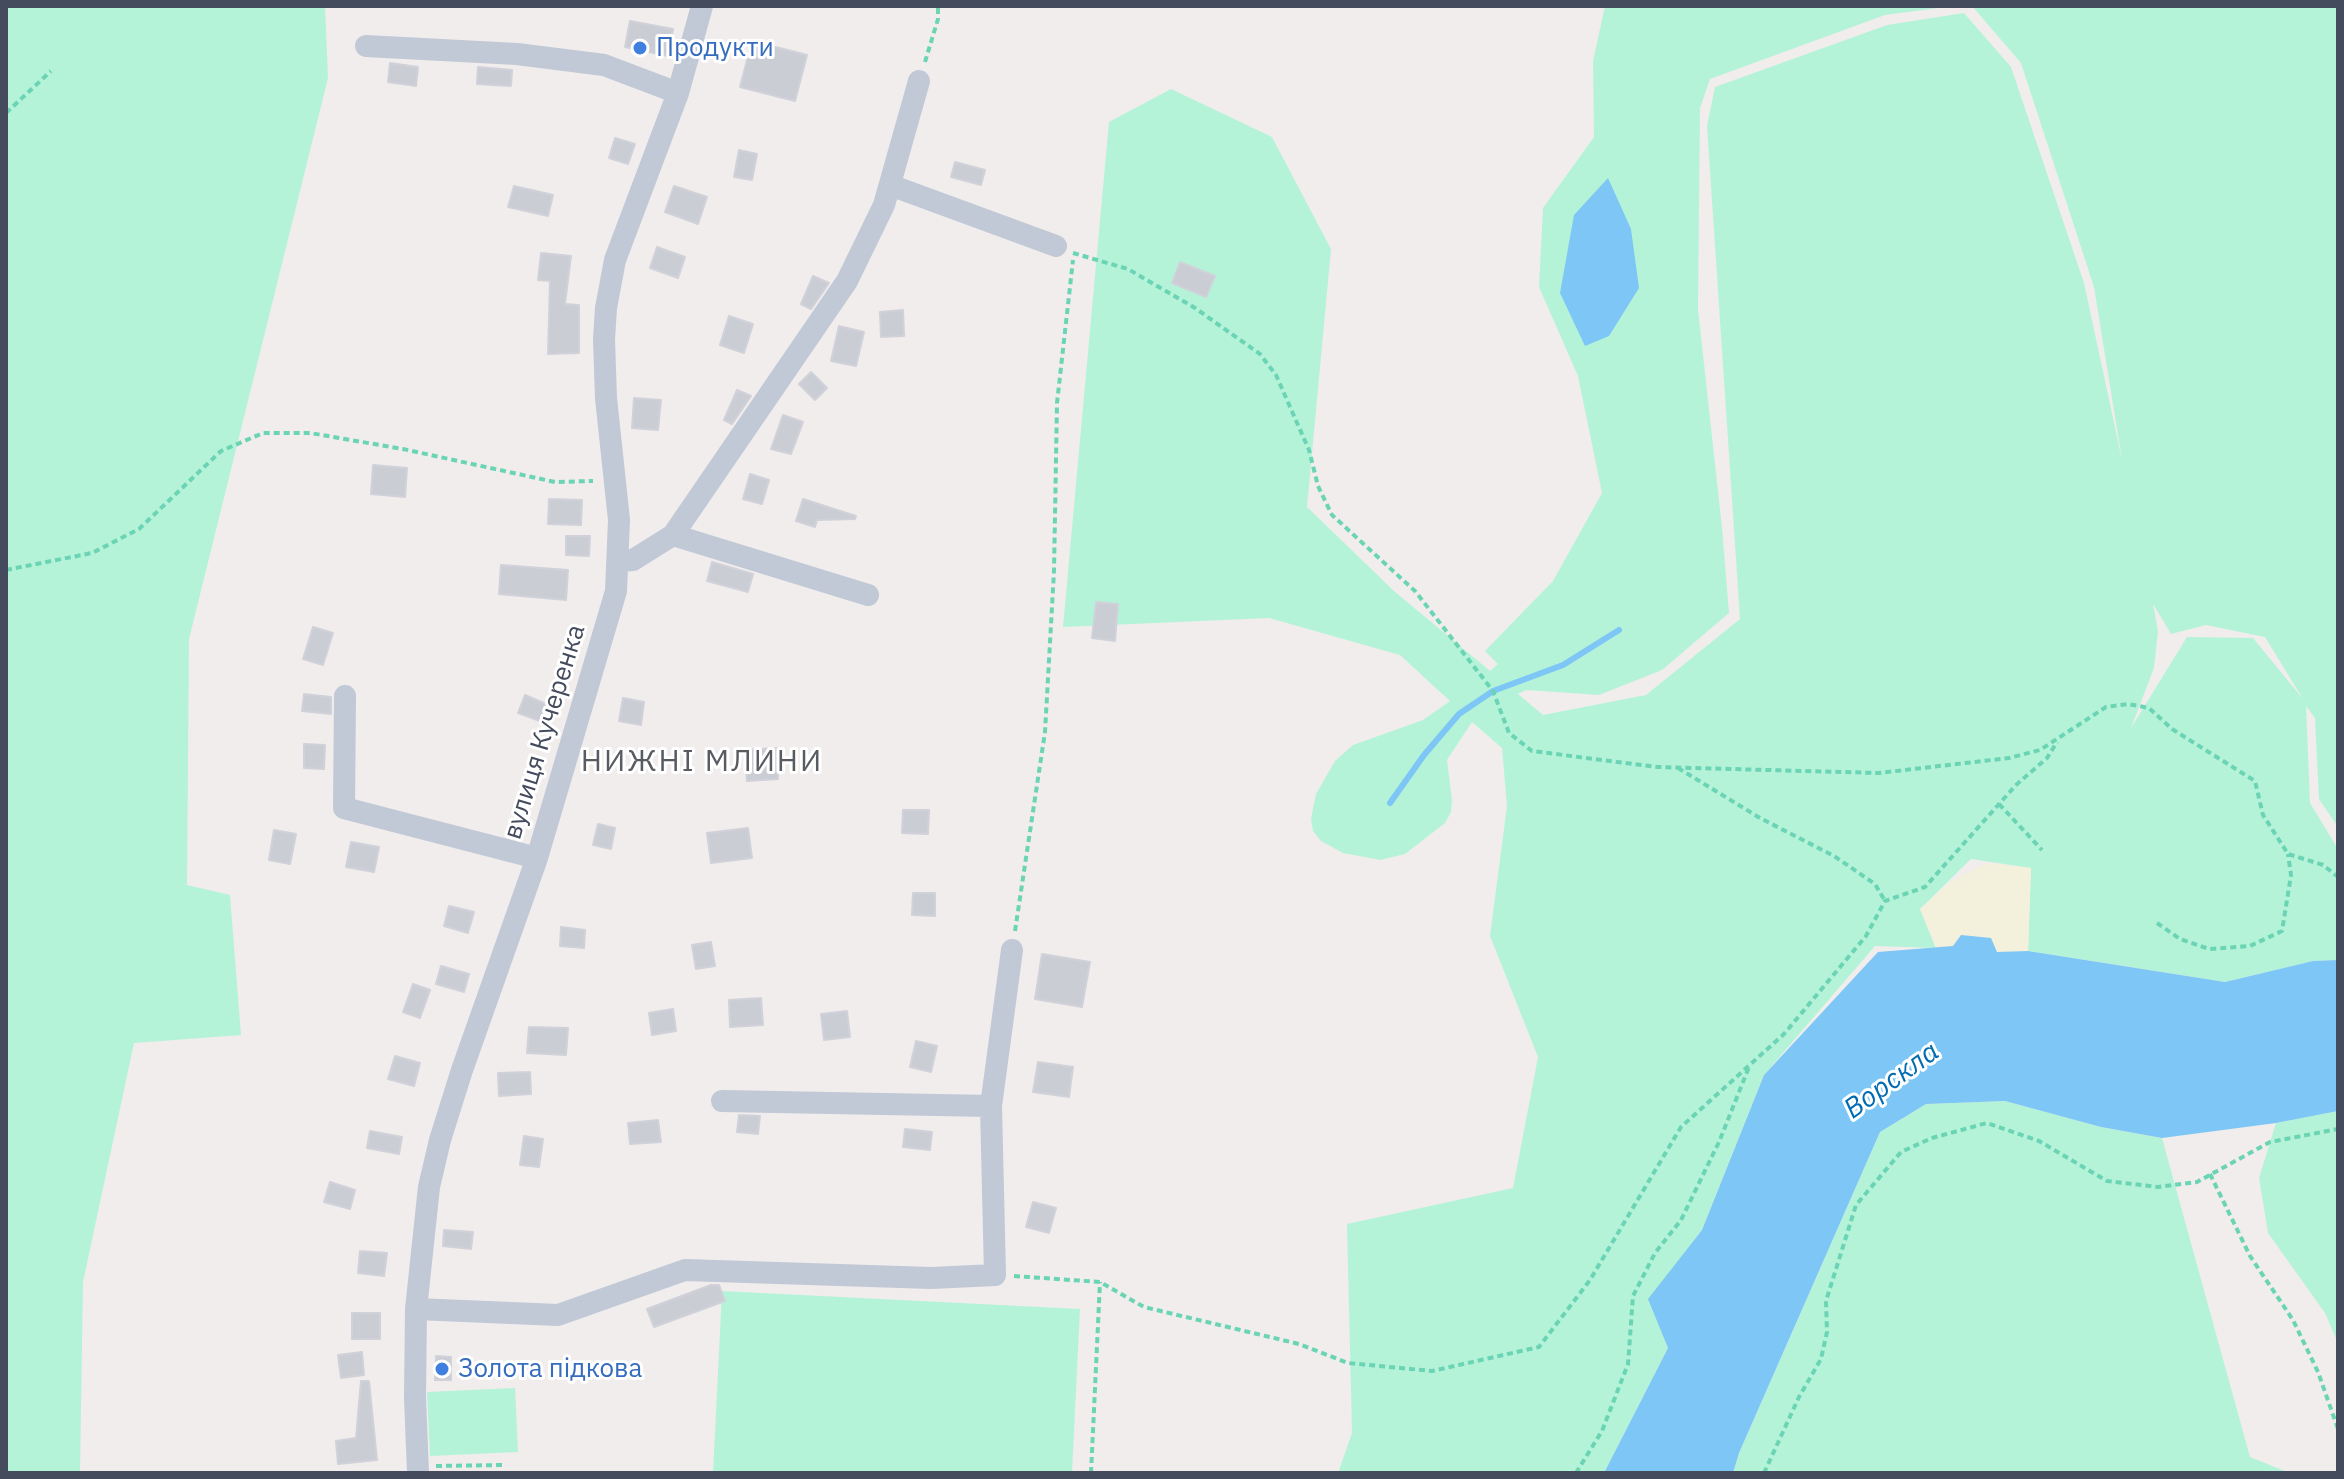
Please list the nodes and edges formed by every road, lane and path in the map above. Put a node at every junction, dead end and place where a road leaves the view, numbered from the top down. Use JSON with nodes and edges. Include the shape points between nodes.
{"nodes":[{"id":1,"x":702,"y":6,"type":"edge"},
{"id":2,"x":938,"y":6,"type":"edge"},
{"id":3,"x":366,"y":46,"type":"dead end"},
{"id":4,"x":51,"y":71,"type":"dead end"},
{"id":5,"x":919,"y":81,"type":"joint"},
{"id":6,"x":678,"y":93,"type":"junction"},
{"id":7,"x":6,"y":113,"type":"edge"},
{"id":8,"x":890,"y":185,"type":"junction"},
{"id":9,"x":1064,"y":250,"type":"junction"},
{"id":10,"x":616,"y":481,"type":"junction"},
{"id":11,"x":673,"y":535,"type":"junction"},
{"id":12,"x":619,"y":561,"type":"junction"},
{"id":13,"x":6,"y":570,"type":"edge"},
{"id":14,"x":868,"y":595,"type":"dead end"},
{"id":15,"x":345,"y":696,"type":"dead end"},
{"id":16,"x":2059,"y":738,"type":"junction"},
{"id":17,"x":1676,"y":767,"type":"junction"},
{"id":18,"x":1999,"y":804,"type":"junction"},
{"id":19,"x":2042,"y":850,"type":"dead end"},
{"id":20,"x":2288,"y":854,"type":"junction"},
{"id":21,"x":537,"y":858,"type":"junction"},
{"id":22,"x":2338,"y":877,"type":"edge"},
{"id":23,"x":1885,"y":901,"type":"junction"},
{"id":24,"x":2157,"y":923,"type":"dead end"},
{"id":25,"x":1012,"y":950,"type":"joint"},
{"id":26,"x":1750,"y":1064,"type":"junction"},
{"id":27,"x":722,"y":1101,"type":"dead end"},
{"id":28,"x":991,"y":1106,"type":"junction"},
{"id":29,"x":2338,"y":1129,"type":"edge"},
{"id":30,"x":2210,"y":1174,"type":"junction"},
{"id":31,"x":995,"y":1275,"type":"junction"},
{"id":32,"x":1100,"y":1282,"type":"junction"},
{"id":33,"x":416,"y":1309,"type":"junction"},
{"id":34,"x":2338,"y":1429,"type":"edge"},
{"id":35,"x":504,"y":1465,"type":"dead end"},
{"id":36,"x":455,"y":1466,"type":"junction"},
{"id":37,"x":418,"y":1470,"type":"edge"},
{"id":38,"x":455,"y":1473,"type":"edge"},
{"id":39,"x":1091,"y":1473,"type":"edge"},
{"id":40,"x":1576,"y":1473,"type":"edge"},
{"id":41,"x":1764,"y":1473,"type":"edge"}],
"edges":[{"from":1,"to":6,"type":"street","name":"вулиця Кучеренка"},
{"from":2,"to":5,"type":"path"},
{"from":3,"to":6,"type":"street","via":[[517,54],[604,65]]},
{"from":4,"to":7,"type":"path"},
{"from":5,"to":8,"type":"street"},
{"from":6,"to":10,"type":"street","name":"вулиця Кучеренка","via":[[615,260],[606,308],[605,367]]},
{"from":8,"to":9,"type":"street"},
{"from":8,"to":11,"type":"street","via":[[847,281]]},
{"from":9,"to":17,"type":"path","via":[[1128,269],[1260,354],[1276,375],[1332,515],[1415,591],[1493,691],[1509,733],[1532,751]]},
{"from":9,"to":25,"type":"path","via":[[1045,732]]},
{"from":10,"to":12,"type":"street","name":"вулиця Кучеренка"},
{"from":10,"to":13,"type":"path","via":[[555,482],[310,433],[263,433],[221,451],[128,535],[92,553]]},
{"from":11,"to":12,"type":"street","via":[[633,560]]},
{"from":11,"to":14,"type":"street"},
{"from":12,"to":21,"type":"street","name":"вулиця Кучеренка","via":[[616,591]]},
{"from":15,"to":21,"type":"street","via":[[344,808]]},
{"from":16,"to":17,"type":"path","via":[[2040,750],[2009,758],[1879,773]]},
{"from":16,"to":18,"type":"path","via":[[2047,758]]},
{"from":16,"to":20,"type":"path","via":[[2106,707],[2149,708],[2172,729],[2255,781],[2263,815]]},
{"from":17,"to":23,"type":"path","via":[[1834,856],[1875,884]]},
{"from":18,"to":19,"type":"path"},
{"from":18,"to":23,"type":"path","via":[[1925,887]]},
{"from":20,"to":22,"type":"path","via":[[2323,865]]},
{"from":20,"to":24,"type":"path","via":[[2291,875],[2282,931],[2250,946],[2209,949],[2180,939]]},
{"from":21,"to":33,"type":"street","name":"вулиця Кучеренка","via":[[440,1140],[429,1187]]},
{"from":23,"to":26,"type":"path","via":[[1866,936],[1784,1034]]},
{"from":25,"to":28,"type":"street"},
{"from":26,"to":32,"type":"path","via":[[1681,1127],[1590,1280],[1539,1347],[1432,1371],[1348,1363],[1299,1344],[1144,1307]]},
{"from":26,"to":40,"type":"path","via":[[1681,1220],[1655,1253],[1633,1296],[1628,1364],[1602,1431]]},
{"from":27,"to":28,"type":"street"},
{"from":28,"to":31,"type":"street"},
{"from":29,"to":30,"type":"path","via":[[2270,1142]]},
{"from":30,"to":34,"type":"path","via":[[2250,1256],[2293,1320]]},
{"from":30,"to":41,"type":"path","via":[[2197,1182],[2158,1187],[2107,1181],[2039,1141],[1987,1123],[1901,1152],[1856,1205],[1826,1301],[1821,1359]]},
{"from":31,"to":32,"type":"path"},
{"from":31,"to":33,"type":"street","via":[[931,1278],[685,1270],[558,1315]]},
{"from":32,"to":39,"type":"path"},
{"from":33,"to":37,"type":"street","name":"вулиця Кучеренка"},
{"from":35,"to":36,"type":"path"},
{"from":36,"to":37,"type":"path"},
{"from":36,"to":38,"type":"path"}]}
